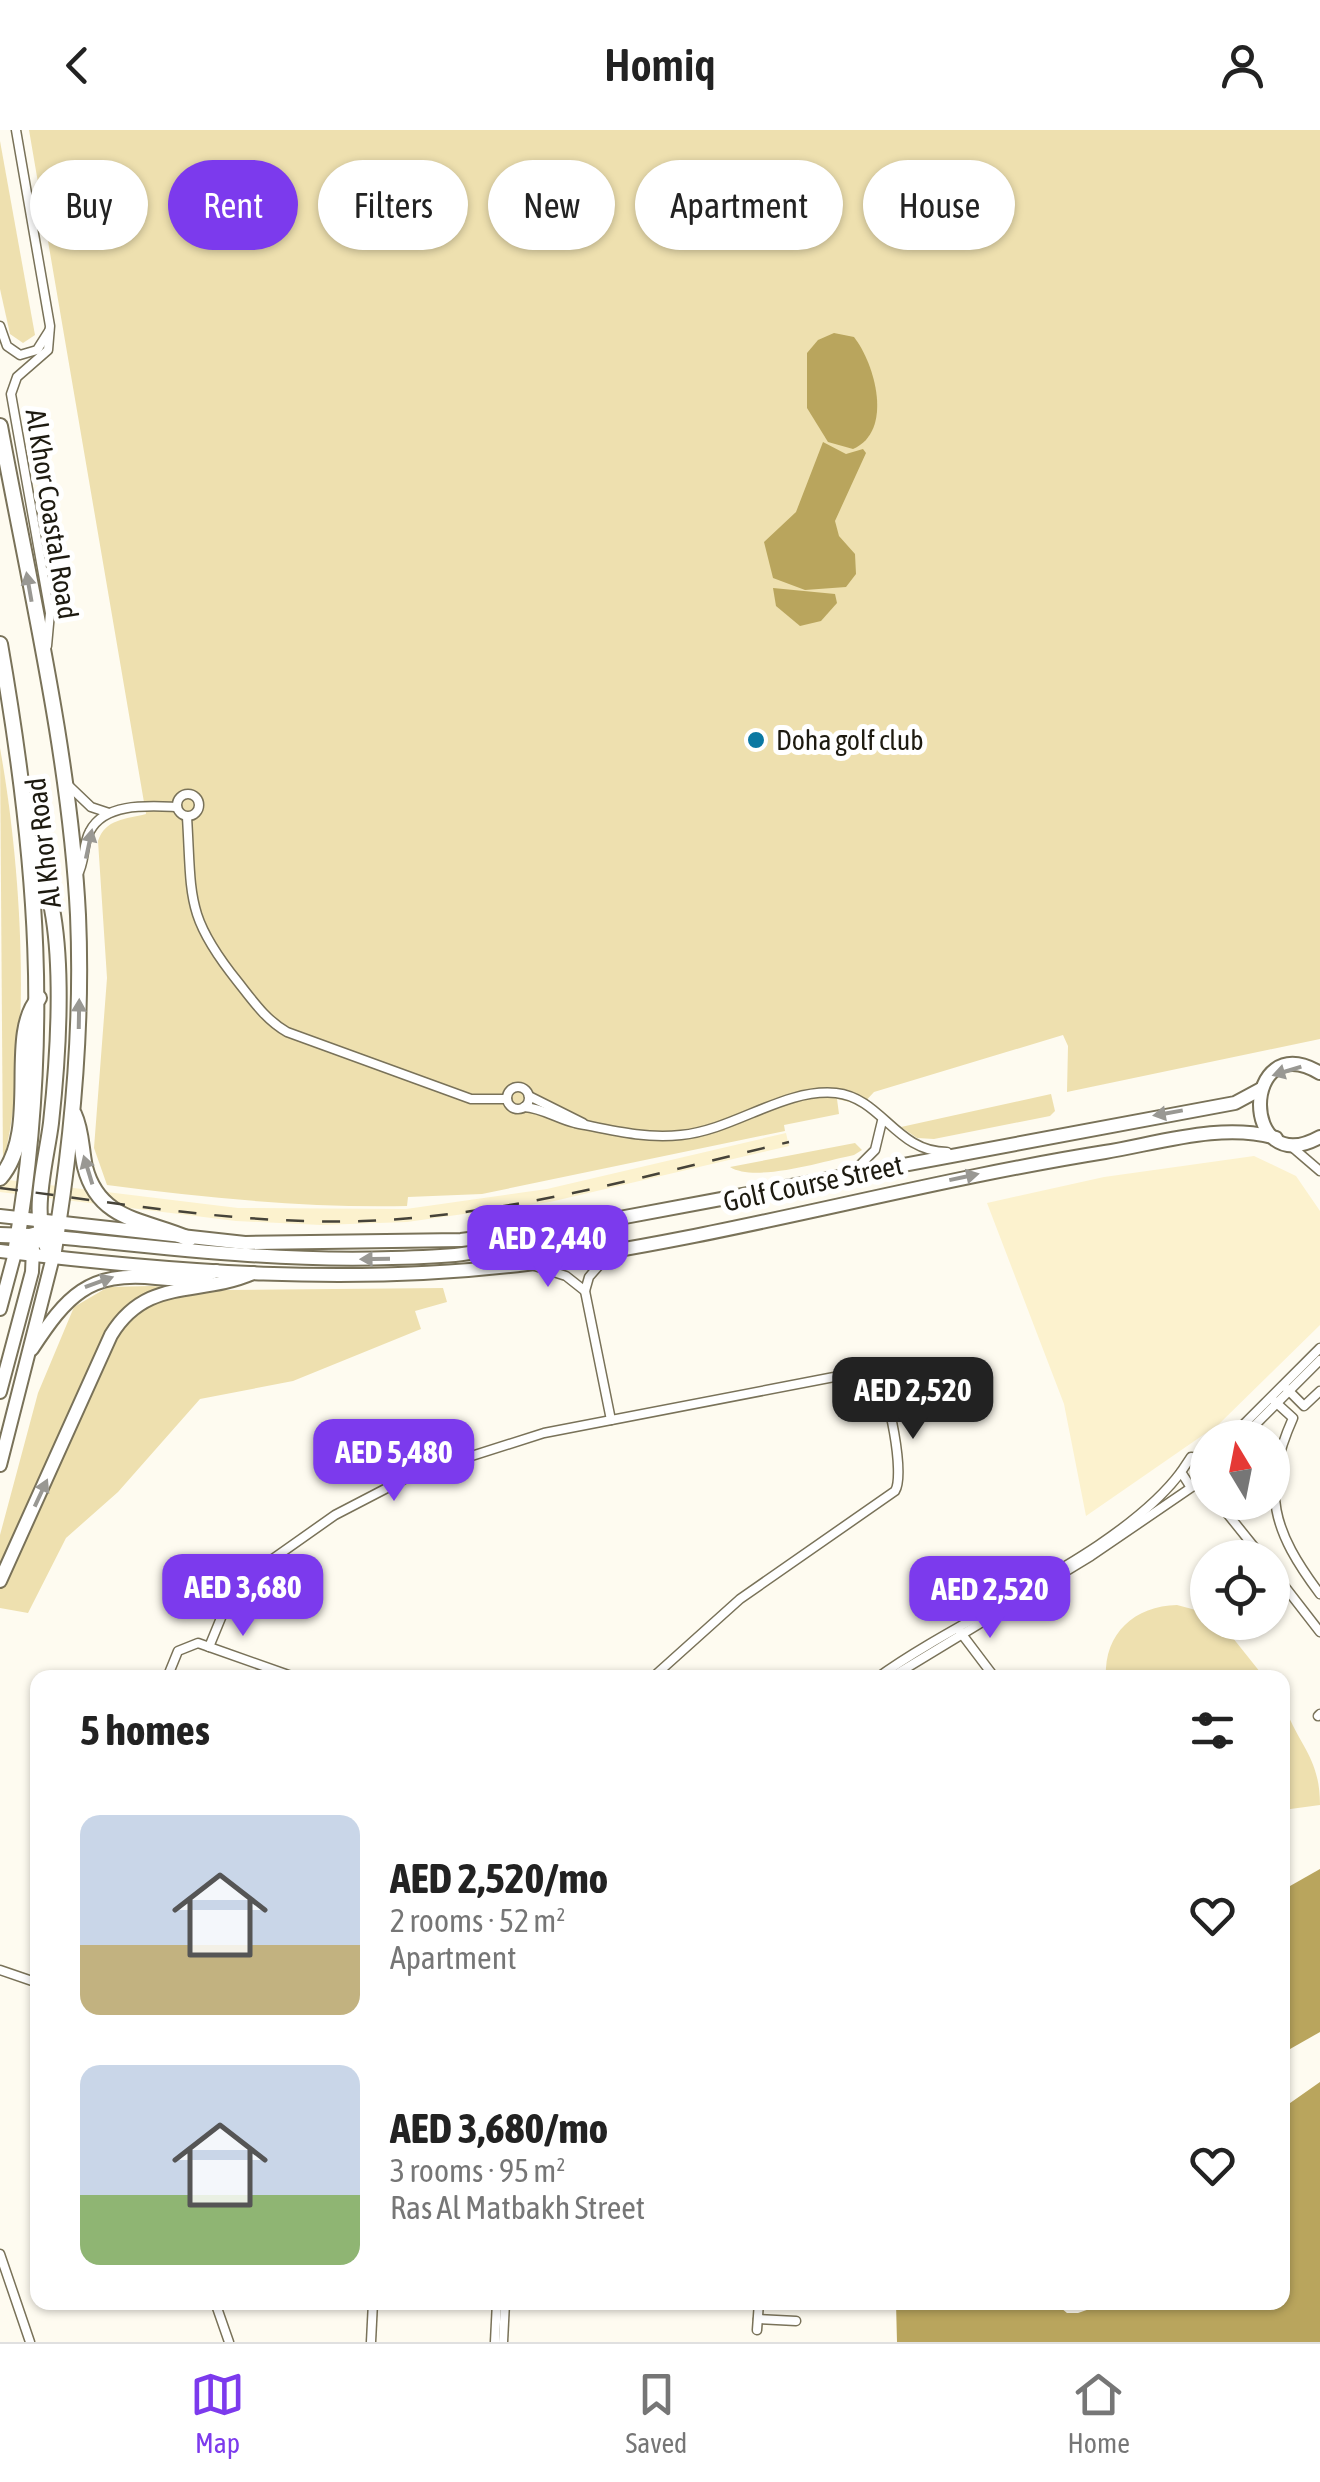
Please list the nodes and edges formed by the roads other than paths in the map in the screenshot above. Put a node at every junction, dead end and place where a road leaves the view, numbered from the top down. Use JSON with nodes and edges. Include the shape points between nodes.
{"nodes":[{"id":1,"x":16,"y":130,"type":"edge"},
{"id":2,"x":0,"y":326,"type":"edge"},
{"id":3,"x":50,"y":326,"type":"junction"},
{"id":4,"x":0,"y":426,"type":"edge"},
{"id":5,"x":0,"y":644,"type":"edge"},
{"id":6,"x":44,"y":665,"type":"junction"},
{"id":7,"x":61,"y":774,"type":"junction"},
{"id":8,"x":177,"y":807,"type":"junction"},
{"id":9,"x":109,"y":812,"type":"junction"},
{"id":10,"x":187,"y":816,"type":"junction"},
{"id":11,"x":31,"y":854,"type":"junction"},
{"id":12,"x":75,"y":880,"type":"junction"},
{"id":13,"x":40,"y":998,"type":"junction"},
{"id":14,"x":1319,"y":1072,"type":"edge"},
{"id":15,"x":1261,"y":1088,"type":"junction"},
{"id":16,"x":529,"y":1096,"type":"junction"},
{"id":17,"x":507,"y":1100,"type":"junction"},
{"id":18,"x":524,"y":1108,"type":"junction"},
{"id":19,"x":72,"y":1112,"type":"junction"},
{"id":20,"x":882,"y":1121,"type":"junction"},
{"id":21,"x":583,"y":1123,"type":"junction"},
{"id":22,"x":1320,"y":1137,"type":"edge"},
{"id":23,"x":1280,"y":1140,"type":"junction"},
{"id":24,"x":956,"y":1152,"type":"junction"},
{"id":25,"x":1320,"y":1171,"type":"edge"},
{"id":26,"x":852,"y":1173,"type":"junction"},
{"id":27,"x":0,"y":1178,"type":"edge"},
{"id":28,"x":0,"y":1216,"type":"edge"},
{"id":29,"x":21,"y":1218,"type":"junction"},
{"id":30,"x":538,"y":1231,"type":"junction"},
{"id":31,"x":0,"y":1235,"type":"edge"},
{"id":32,"x":39,"y":1236,"type":"junction"},
{"id":33,"x":189,"y":1238,"type":"junction"},
{"id":34,"x":612,"y":1250,"type":"junction"},
{"id":35,"x":8,"y":1252,"type":"edge"},
{"id":36,"x":53,"y":1257,"type":"junction"},
{"id":37,"x":526,"y":1264,"type":"junction"},
{"id":38,"x":218,"y":1270,"type":"junction"},
{"id":39,"x":256,"y":1272,"type":"junction"},
{"id":40,"x":585,"y":1291,"type":"junction"},
{"id":41,"x":0,"y":1309,"type":"edge"},
{"id":42,"x":1320,"y":1348,"type":"edge"},
{"id":43,"x":32,"y":1349,"type":"junction"},
{"id":44,"x":1320,"y":1360,"type":"edge"},
{"id":45,"x":1286,"y":1389,"type":"junction"},
{"id":46,"x":1320,"y":1391,"type":"edge"},
{"id":47,"x":0,"y":1392,"type":"edge"},
{"id":48,"x":1274,"y":1401,"type":"junction"},
{"id":49,"x":1304,"y":1406,"type":"junction"},
{"id":50,"x":1294,"y":1418,"type":"junction"},
{"id":51,"x":611,"y":1420,"type":"junction"},
{"id":52,"x":1251,"y":1420,"type":"edge"},
{"id":53,"x":1258,"y":1420,"type":"edge"},
{"id":54,"x":1190,"y":1459,"type":"edge"},
{"id":55,"x":0,"y":1465,"type":"edge"},
{"id":56,"x":1181,"y":1472,"type":"junction"},
{"id":57,"x":1190,"y":1480,"type":"edge"},
{"id":58,"x":1190,"y":1493,"type":"edge"},
{"id":59,"x":1234,"y":1520,"type":"edge"},
{"id":60,"x":1249,"y":1540,"type":"edge"},
{"id":61,"x":0,"y":1581,"type":"edge"},
{"id":62,"x":1290,"y":1593,"type":"edge"},
{"id":63,"x":1320,"y":1594,"type":"edge"},
{"id":64,"x":958,"y":1629,"type":"junction"},
{"id":65,"x":1320,"y":1632,"type":"edge"},
{"id":66,"x":210,"y":1647,"type":"junction"},
{"id":67,"x":172,"y":1670,"type":"edge"},
{"id":68,"x":275,"y":1670,"type":"edge"},
{"id":69,"x":661,"y":1670,"type":"edge"},
{"id":70,"x":896,"y":1670,"type":"edge"},
{"id":71,"x":989,"y":1670,"type":"edge"},
{"id":72,"x":0,"y":1970,"type":"edge"},
{"id":73,"x":30,"y":1979,"type":"edge"},
{"id":74,"x":0,"y":2254,"type":"edge"},
{"id":75,"x":218,"y":2310,"type":"edge"},
{"id":76,"x":373,"y":2310,"type":"edge"},
{"id":77,"x":501,"y":2310,"type":"edge"},
{"id":78,"x":759,"y":2310,"type":"edge"},
{"id":79,"x":758,"y":2319,"type":"junction"},
{"id":80,"x":796,"y":2322,"type":"dead end"},
{"id":81,"x":757,"y":2330,"type":"dead end"},
{"id":82,"x":30,"y":2342,"type":"edge"},
{"id":83,"x":229,"y":2342,"type":"edge"},
{"id":84,"x":371,"y":2342,"type":"edge"},
{"id":85,"x":499,"y":2342,"type":"edge"}],
"edges":[{"from":1,"to":3,"type":"street"},
{"from":2,"to":3,"type":"street","via":[[7,346],[24,355],[40,347]]},
{"from":3,"to":6,"type":"street","name":"Al Khor Coastal Road","via":[[45,356],[17,377],[11,394],[50,613]]},
{"from":6,"to":4,"type":"highway","name":"Al Khor Road","one_way":true},
{"from":5,"to":11,"type":"highway","name":"Al Khor Road"},
{"from":6,"to":7,"type":"highway","name":"Al Khor Road"},
{"from":7,"to":9,"type":"street","via":[[80,798]]},
{"from":7,"to":12,"type":"highway","name":"Al Khor Road"},
{"from":8,"to":9,"type":"street"},
{"from":8,"to":10,"type":"street"},
{"from":8,"to":10,"type":"street","via":[[181,796],[194,795],[198,810]]},
{"from":12,"to":9,"type":"street","one_way":true,"via":[[90,829]]},
{"from":10,"to":17,"type":"street","via":[[197,924],[270,1020],[472,1099]]},
{"from":11,"to":13,"type":"highway","name":"Al Khor Road"},
{"from":11,"to":32,"type":"highway","via":[[54,914],[57,973]]},
{"from":19,"to":12,"type":"highway","name":"Al Khor Road","one_way":true,"via":[[80,1004]]},
{"from":13,"to":27,"type":"highway","via":[[28,1016],[17,1147]]},
{"from":13,"to":29,"type":"highway","name":"Al Khor Road"},
{"from":14,"to":15,"type":"main road","name":"Golf Course Street","one_way":true,"via":[[1286,1067]]},
{"from":15,"to":23,"type":"main road","via":[[1259,1116]]},
{"from":15,"to":24,"type":"main road","name":"Golf Course Street","one_way":true,"via":[[1235,1103]]},
{"from":16,"to":17,"type":"street","via":[[515,1087]]},
{"from":16,"to":18,"type":"street"},
{"from":16,"to":21,"type":"street"},
{"from":17,"to":18,"type":"street"},
{"from":18,"to":21,"type":"street"},
{"from":19,"to":32,"type":"highway","name":"Al Khor Road"},
{"from":33,"to":19,"type":"highway","one_way":true,"via":[[130,1222],[105,1203],[86,1172]]},
{"from":20,"to":21,"type":"street","via":[[865,1102],[832,1093],[684,1135],[647,1136]]},
{"from":20,"to":24,"type":"street","via":[[920,1148]]},
{"from":20,"to":26,"type":"street","via":[[875,1150]]},
{"from":22,"to":23,"type":"main road","name":"Golf Course Street","via":[[1303,1144]]},
{"from":23,"to":25,"type":"street"},
{"from":34,"to":23,"type":"main road","name":"Golf Course Street","one_way":true,"via":[[1022,1165],[1232,1132]]},
{"from":24,"to":26,"type":"main road","name":"Golf Course Street"},
{"from":26,"to":30,"type":"main road","name":"Golf Course Street"},
{"from":28,"to":29,"type":"main road"},
{"from":29,"to":32,"type":"highway","name":"Al Khor Road"},
{"from":30,"to":32,"type":"main road","one_way":true,"via":[[469,1254],[372,1259],[233,1255]]},
{"from":30,"to":33,"type":"main road","name":"Golf Course Street","via":[[310,1246]]},
{"from":31,"to":32,"type":"highway"},
{"from":32,"to":33,"type":"main road","name":"Golf Course Street"},
{"from":32,"to":35,"type":"highway","name":"Al Khor Road"},
{"from":32,"to":36,"type":"highway","name":"Al Khor Road"},
{"from":32,"to":47,"type":"main road"},
{"from":34,"to":37,"type":"main road","name":"Golf Course Street"},
{"from":34,"to":40,"type":"street"},
{"from":35,"to":41,"type":"main road"},
{"from":36,"to":38,"type":"main road","name":"Golf Course Street"},
{"from":36,"to":43,"type":"main road"},
{"from":37,"to":39,"type":"main road","name":"Golf Course Street","via":[[382,1274]]},
{"from":37,"to":40,"type":"street","via":[[566,1276]]},
{"from":38,"to":39,"type":"main road","name":"Golf Course Street"},
{"from":43,"to":38,"type":"main road","one_way":true,"via":[[72,1296],[101,1280],[186,1280]]},
{"from":61,"to":39,"type":"main road","one_way":true,"via":[[127,1313],[153,1295],[227,1284]]},
{"from":40,"to":51,"type":"street"},
{"from":42,"to":45,"type":"street"},
{"from":43,"to":55,"type":"main road"},
{"from":44,"to":45,"type":"street"},
{"from":45,"to":48,"type":"street"},
{"from":45,"to":49,"type":"street"},
{"from":46,"to":49,"type":"street"},
{"from":48,"to":50,"type":"street"},
{"from":48,"to":52,"type":"street"},
{"from":48,"to":53,"type":"street"},
{"from":49,"to":50,"type":"street"},
{"from":50,"to":63,"type":"street","via":[[1276,1463],[1274,1511],[1291,1555]]},
{"from":51,"to":66,"type":"street","via":[[458,1457],[350,1507],[244,1582],[224,1609]]},
{"from":51,"to":69,"type":"street","via":[[869,1372],[883,1385],[900,1474],[891,1496],[756,1587]]},
{"from":54,"to":56,"type":"street"},
{"from":56,"to":57,"type":"street"},
{"from":56,"to":64,"type":"street","via":[[1152,1504]]},
{"from":58,"to":64,"type":"street","via":[[1074,1567]]},
{"from":59,"to":60,"type":"street"},
{"from":62,"to":65,"type":"street"},
{"from":64,"to":70,"type":"street"},
{"from":64,"to":71,"type":"street"},
{"from":66,"to":67,"type":"street","via":[[183,1647]]},
{"from":66,"to":68,"type":"street"},
{"from":72,"to":73,"type":"street"},
{"from":74,"to":82,"type":"street"},
{"from":75,"to":83,"type":"street"},
{"from":76,"to":84,"type":"street"},
{"from":77,"to":85,"type":"street"},
{"from":78,"to":79,"type":"street"},
{"from":79,"to":80,"type":"street"},
{"from":79,"to":81,"type":"street"}]}
